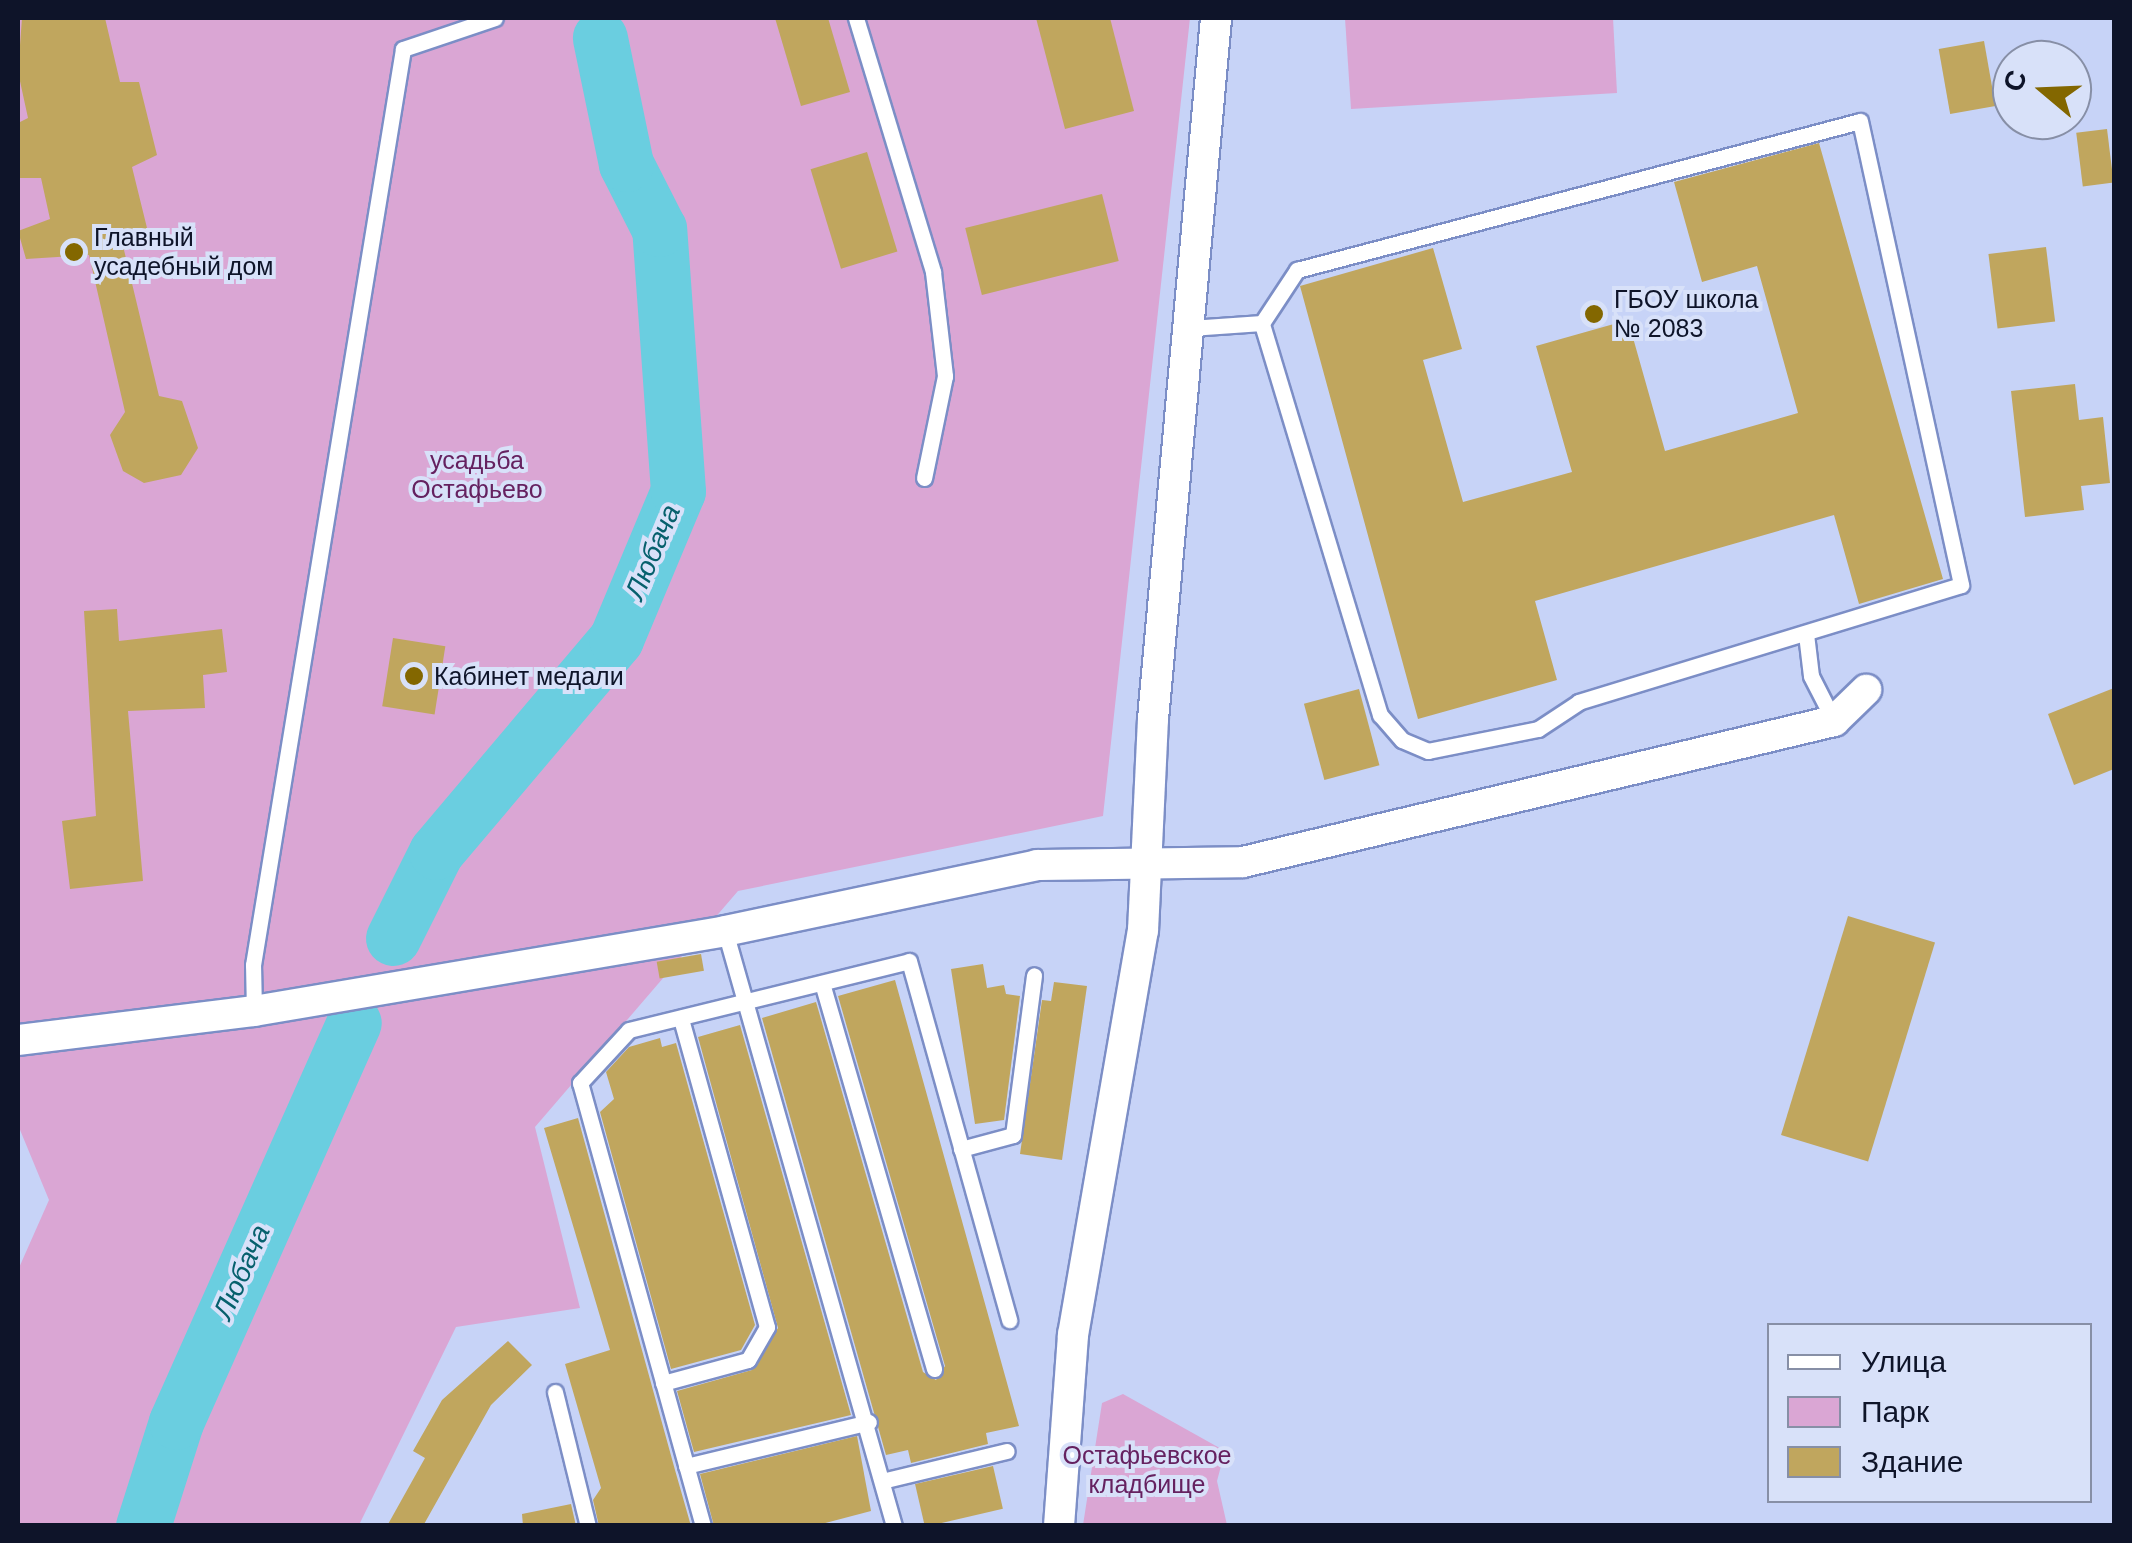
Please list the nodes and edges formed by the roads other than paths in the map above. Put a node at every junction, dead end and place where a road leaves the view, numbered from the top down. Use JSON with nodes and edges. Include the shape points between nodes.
{"nodes":[{"id":1,"x":495,"y":18,"type":"edge"},
{"id":2,"x":856,"y":18,"type":"edge"},
{"id":3,"x":1216,"y":18,"type":"edge"},
{"id":4,"x":1262,"y":323,"type":"junction"},
{"id":5,"x":1190,"y":328,"type":"junction"},
{"id":6,"x":924,"y":478,"type":"dead end"},
{"id":7,"x":1806,"y":634,"type":"junction"},
{"id":8,"x":1866,"y":690,"type":"dead end"},
{"id":9,"x":1834,"y":720,"type":"junction"},
{"id":10,"x":1142,"y":868,"type":"junction"},
{"id":11,"x":724,"y":932,"type":"junction"},
{"id":12,"x":1034,"y":976,"type":"dead end"},
{"id":13,"x":822,"y":983,"type":"junction"},
{"id":14,"x":745,"y":1002,"type":"junction"},
{"id":15,"x":254,"y":1011,"type":"junction"},
{"id":16,"x":680,"y":1018,"type":"junction"},
{"id":17,"x":18,"y":1040,"type":"edge"},
{"id":18,"x":961,"y":1149,"type":"junction"},
{"id":19,"x":1008,"y":1320,"type":"dead end"},
{"id":20,"x":934,"y":1369,"type":"dead end"},
{"id":21,"x":663,"y":1382,"type":"junction"},
{"id":22,"x":555,"y":1392,"type":"dead end"},
{"id":23,"x":869,"y":1422,"type":"junction"},
{"id":24,"x":1007,"y":1451,"type":"dead end"},
{"id":25,"x":686,"y":1466,"type":"junction"},
{"id":26,"x":886,"y":1480,"type":"junction"},
{"id":27,"x":892,"y":1525,"type":"edge"},
{"id":28,"x":588,"y":1526,"type":"edge"},
{"id":29,"x":703,"y":1526,"type":"edge"},
{"id":30,"x":1060,"y":1526,"type":"edge"}],
"edges":[{"from":1,"to":15,"type":"lane","via":[[403,49],[253,965]]},
{"from":2,"to":6,"type":"lane","via":[[933,272],[944,376]]},
{"from":3,"to":5,"type":"street"},
{"from":4,"to":5,"type":"lane"},
{"from":4,"to":7,"type":"lane","via":[[1380,714],[1402,740],[1428,751],[1538,729],[1579,702]]},
{"from":4,"to":7,"type":"lane","via":[[1297,270],[1860,121],[1961,585]]},
{"from":5,"to":10,"type":"street"},
{"from":7,"to":9,"type":"lane","via":[[1812,676]]},
{"from":8,"to":9,"type":"street"},
{"from":9,"to":10,"type":"street","via":[[1244,862]]},
{"from":10,"to":11,"type":"street","via":[[1037,865]]},
{"from":10,"to":30,"type":"street","via":[[1143,931],[1120,1088],[1073,1335]]},
{"from":11,"to":14,"type":"lane"},
{"from":11,"to":15,"type":"street"},
{"from":12,"to":18,"type":"lane","via":[[1013,1135]]},
{"from":13,"to":14,"type":"lane"},
{"from":13,"to":18,"type":"lane","via":[[909,962]]},
{"from":13,"to":20,"type":"lane"},
{"from":14,"to":16,"type":"lane"},
{"from":14,"to":23,"type":"lane"},
{"from":15,"to":17,"type":"street"},
{"from":16,"to":21,"type":"lane","via":[[628,1030],[580,1083]]},
{"from":16,"to":21,"type":"lane","via":[[767,1327],[748,1360]]},
{"from":18,"to":19,"type":"lane"},
{"from":21,"to":25,"type":"lane"},
{"from":22,"to":28,"type":"lane"},
{"from":23,"to":25,"type":"lane"},
{"from":23,"to":26,"type":"lane"},
{"from":24,"to":26,"type":"lane"},
{"from":25,"to":29,"type":"lane"},
{"from":26,"to":27,"type":"lane"}]}
